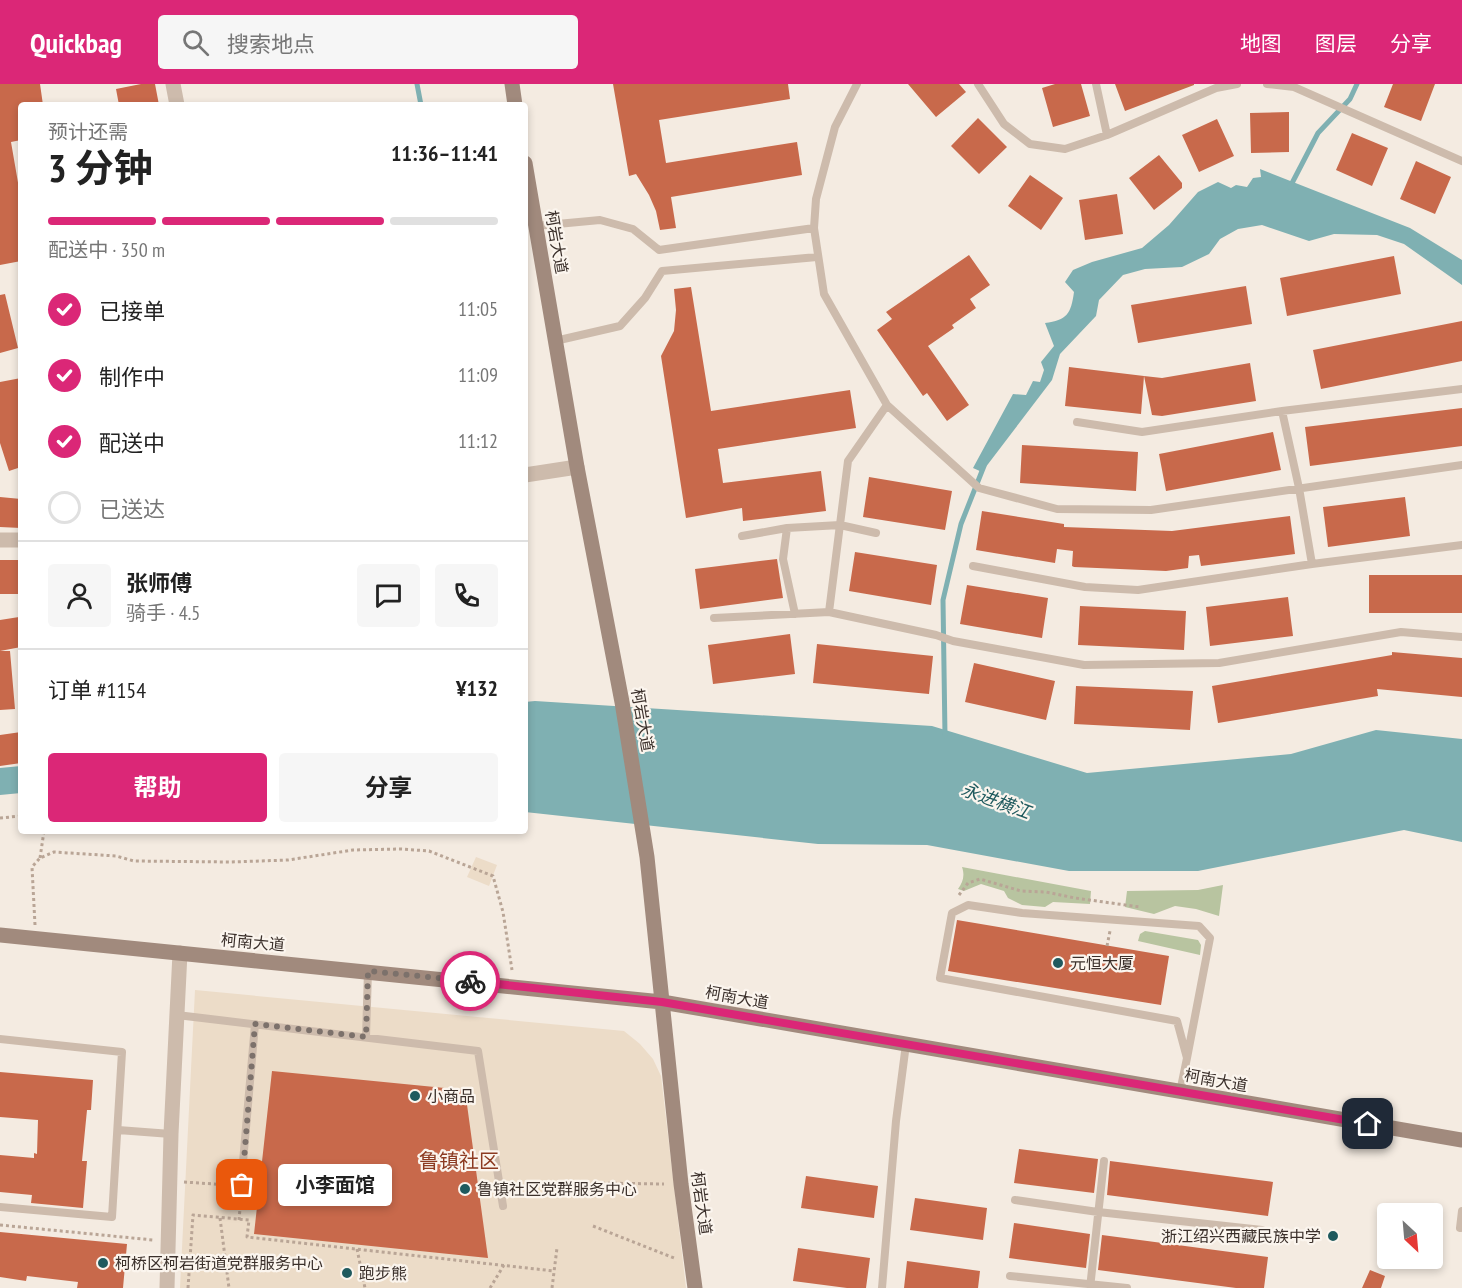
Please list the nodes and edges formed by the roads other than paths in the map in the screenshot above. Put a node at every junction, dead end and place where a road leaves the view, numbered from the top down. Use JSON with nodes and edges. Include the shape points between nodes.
{"nodes":[{"id":1,"x":173,"y":84,"type":"edge"},
{"id":2,"x":512,"y":84,"type":"edge"},
{"id":3,"x":857,"y":84,"type":"edge"},
{"id":4,"x":978,"y":84,"type":"edge"},
{"id":5,"x":1096,"y":84,"type":"edge"},
{"id":6,"x":1237,"y":84,"type":"edge"},
{"id":7,"x":1267,"y":84,"type":"edge"},
{"id":8,"x":176,"y":102,"type":"edge"},
{"id":9,"x":515,"y":102,"type":"edge"},
{"id":10,"x":1107,"y":135,"type":"junction"},
{"id":11,"x":1462,"y":161,"type":"edge"},
{"id":12,"x":528,"y":180,"type":"edge"},
{"id":13,"x":536,"y":226,"type":"junction"},
{"id":14,"x":814,"y":228,"type":"junction"},
{"id":15,"x":817,"y":257,"type":"junction"},
{"id":16,"x":555,"y":341,"type":"junction"},
{"id":17,"x":1462,"y":389,"type":"edge"},
{"id":18,"x":887,"y":405,"type":"junction"},
{"id":19,"x":1282,"y":411,"type":"junction"},
{"id":20,"x":1077,"y":422,"type":"dead end"},
{"id":21,"x":1462,"y":465,"type":"edge"},
{"id":22,"x":577,"y":467,"type":"junction"},
{"id":23,"x":528,"y":475,"type":"edge"},
{"id":24,"x":1299,"y":488,"type":"junction"},
{"id":25,"x":840,"y":525,"type":"junction"},
{"id":26,"x":787,"y":528,"type":"junction"},
{"id":27,"x":876,"y":532,"type":"dead end"},
{"id":28,"x":742,"y":536,"type":"dead end"},
{"id":29,"x":0,"y":540,"type":"edge"},
{"id":30,"x":18,"y":540,"type":"edge"},
{"id":31,"x":1462,"y":545,"type":"edge"},
{"id":32,"x":1312,"y":564,"type":"junction"},
{"id":33,"x":973,"y":566,"type":"dead end"},
{"id":34,"x":829,"y":612,"type":"junction"},
{"id":35,"x":795,"y":614,"type":"junction"},
{"id":36,"x":714,"y":618,"type":"dead end"},
{"id":37,"x":1462,"y":637,"type":"edge"},
{"id":38,"x":0,"y":935,"type":"edge"},
{"id":39,"x":180,"y":953,"type":"junction"},
{"id":40,"x":368,"y":971,"type":"junction"},
{"id":41,"x":662,"y":1002,"type":"junction"},
{"id":42,"x":177,"y":1015,"type":"junction"},
{"id":43,"x":255,"y":1024,"type":"junction"},
{"id":44,"x":366,"y":1037,"type":"junction"},
{"id":45,"x":0,"y":1039,"type":"edge"},
{"id":46,"x":906,"y":1044,"type":"junction"},
{"id":47,"x":1187,"y":1058,"type":"junction"},
{"id":48,"x":1180,"y":1092,"type":"junction"},
{"id":49,"x":118,"y":1130,"type":"junction"},
{"id":50,"x":171,"y":1134,"type":"junction"},
{"id":51,"x":1462,"y":1140,"type":"edge"},
{"id":52,"x":1104,"y":1161,"type":"dead end"},
{"id":53,"x":242,"y":1185,"type":"road end"},
{"id":54,"x":1015,"y":1200,"type":"dead end"},
{"id":55,"x":503,"y":1206,"type":"dead end"},
{"id":56,"x":0,"y":1207,"type":"edge"},
{"id":57,"x":1462,"y":1211,"type":"edge"},
{"id":58,"x":1098,"y":1212,"type":"junction"},
{"id":59,"x":1460,"y":1228,"type":"dead end"},
{"id":60,"x":1262,"y":1230,"type":"dead end"},
{"id":61,"x":1010,"y":1276,"type":"dead end"},
{"id":62,"x":1090,"y":1286,"type":"edge"},
{"id":63,"x":167,"y":1288,"type":"edge"},
{"id":64,"x":695,"y":1288,"type":"edge"},
{"id":65,"x":882,"y":1288,"type":"edge"},
{"id":66,"x":1127,"y":1288,"type":"edge"}],
"edges":[{"from":1,"to":8,"type":"street"},
{"from":2,"to":9,"type":"main road"},
{"from":3,"to":14,"type":"lane","via":[[835,127],[816,199]]},
{"from":4,"to":10,"type":"lane","via":[[1004,124],[1030,144],[1065,149]]},
{"from":5,"to":10,"type":"lane"},
{"from":6,"to":10,"type":"lane","via":[[1216,88]]},
{"from":7,"to":11,"type":"lane","via":[[1294,87]]},
{"from":12,"to":13,"type":"main road","name":"柯岩大道"},
{"from":13,"to":14,"type":"lane","via":[[600,220],[633,229],[659,250]]},
{"from":13,"to":16,"type":"main road","name":"柯岩大道"},
{"from":14,"to":15,"type":"lane"},
{"from":15,"to":16,"type":"lane","via":[[662,271],[620,326]]},
{"from":15,"to":18,"type":"lane","via":[[824,294]]},
{"from":16,"to":22,"type":"main road","name":"柯岩大道"},
{"from":17,"to":19,"type":"lane"},
{"from":18,"to":24,"type":"lane","via":[[979,488],[1057,509],[1151,510]]},
{"from":18,"to":25,"type":"lane","via":[[848,461]]},
{"from":19,"to":20,"type":"lane","via":[[1142,432]]},
{"from":19,"to":24,"type":"lane"},
{"from":21,"to":24,"type":"lane"},
{"from":22,"to":23,"type":"street"},
{"from":22,"to":41,"type":"main road","name":"柯岩大道","via":[[647,857]]},
{"from":24,"to":32,"type":"lane"},
{"from":25,"to":26,"type":"lane"},
{"from":25,"to":27,"type":"lane"},
{"from":25,"to":34,"type":"lane"},
{"from":26,"to":28,"type":"lane"},
{"from":26,"to":35,"type":"lane","via":[[783,559]]},
{"from":29,"to":30,"type":"street"},
{"from":31,"to":32,"type":"lane"},
{"from":32,"to":33,"type":"lane","via":[[1138,590],[1085,587]]},
{"from":34,"to":35,"type":"lane"},
{"from":34,"to":37,"type":"lane","via":[[953,641],[1084,665],[1219,663],[1401,632]]},
{"from":35,"to":36,"type":"lane"},
{"from":38,"to":39,"type":"main road","name":"柯南大道"},
{"from":39,"to":40,"type":"main road","name":"柯南大道"},
{"from":39,"to":42,"type":"street"},
{"from":40,"to":41,"type":"main road","name":"柯南大道"},
{"from":40,"to":44,"type":"lane"},
{"from":41,"to":46,"type":"main road","name":"柯南大道"},
{"from":41,"to":64,"type":"main road","name":"柯岩大道"},
{"from":42,"to":43,"type":"lane"},
{"from":42,"to":50,"type":"street"},
{"from":43,"to":44,"type":"lane"},
{"from":43,"to":53,"type":"lane"},
{"from":44,"to":55,"type":"lane","via":[[478,1052]]},
{"from":45,"to":49,"type":"lane","via":[[122,1052]]},
{"from":46,"to":48,"type":"main road","name":"柯南大道"},
{"from":46,"to":65,"type":"lane"},
{"from":47,"to":47,"type":"lane","via":[[1210,938],[1199,926],[1022,913],[968,905],[952,913],[940,978],[1177,1021]]},
{"from":47,"to":48,"type":"lane"},
{"from":48,"to":51,"type":"main road","name":"柯南大道"},
{"from":49,"to":50,"type":"lane"},
{"from":49,"to":56,"type":"lane","via":[[112,1217]]},
{"from":50,"to":63,"type":"street"},
{"from":52,"to":58,"type":"lane"},
{"from":54,"to":58,"type":"lane"},
{"from":57,"to":59,"type":"lane"},
{"from":58,"to":60,"type":"lane"},
{"from":58,"to":62,"type":"lane"},
{"from":61,"to":62,"type":"lane"},
{"from":62,"to":66,"type":"lane"}]}
